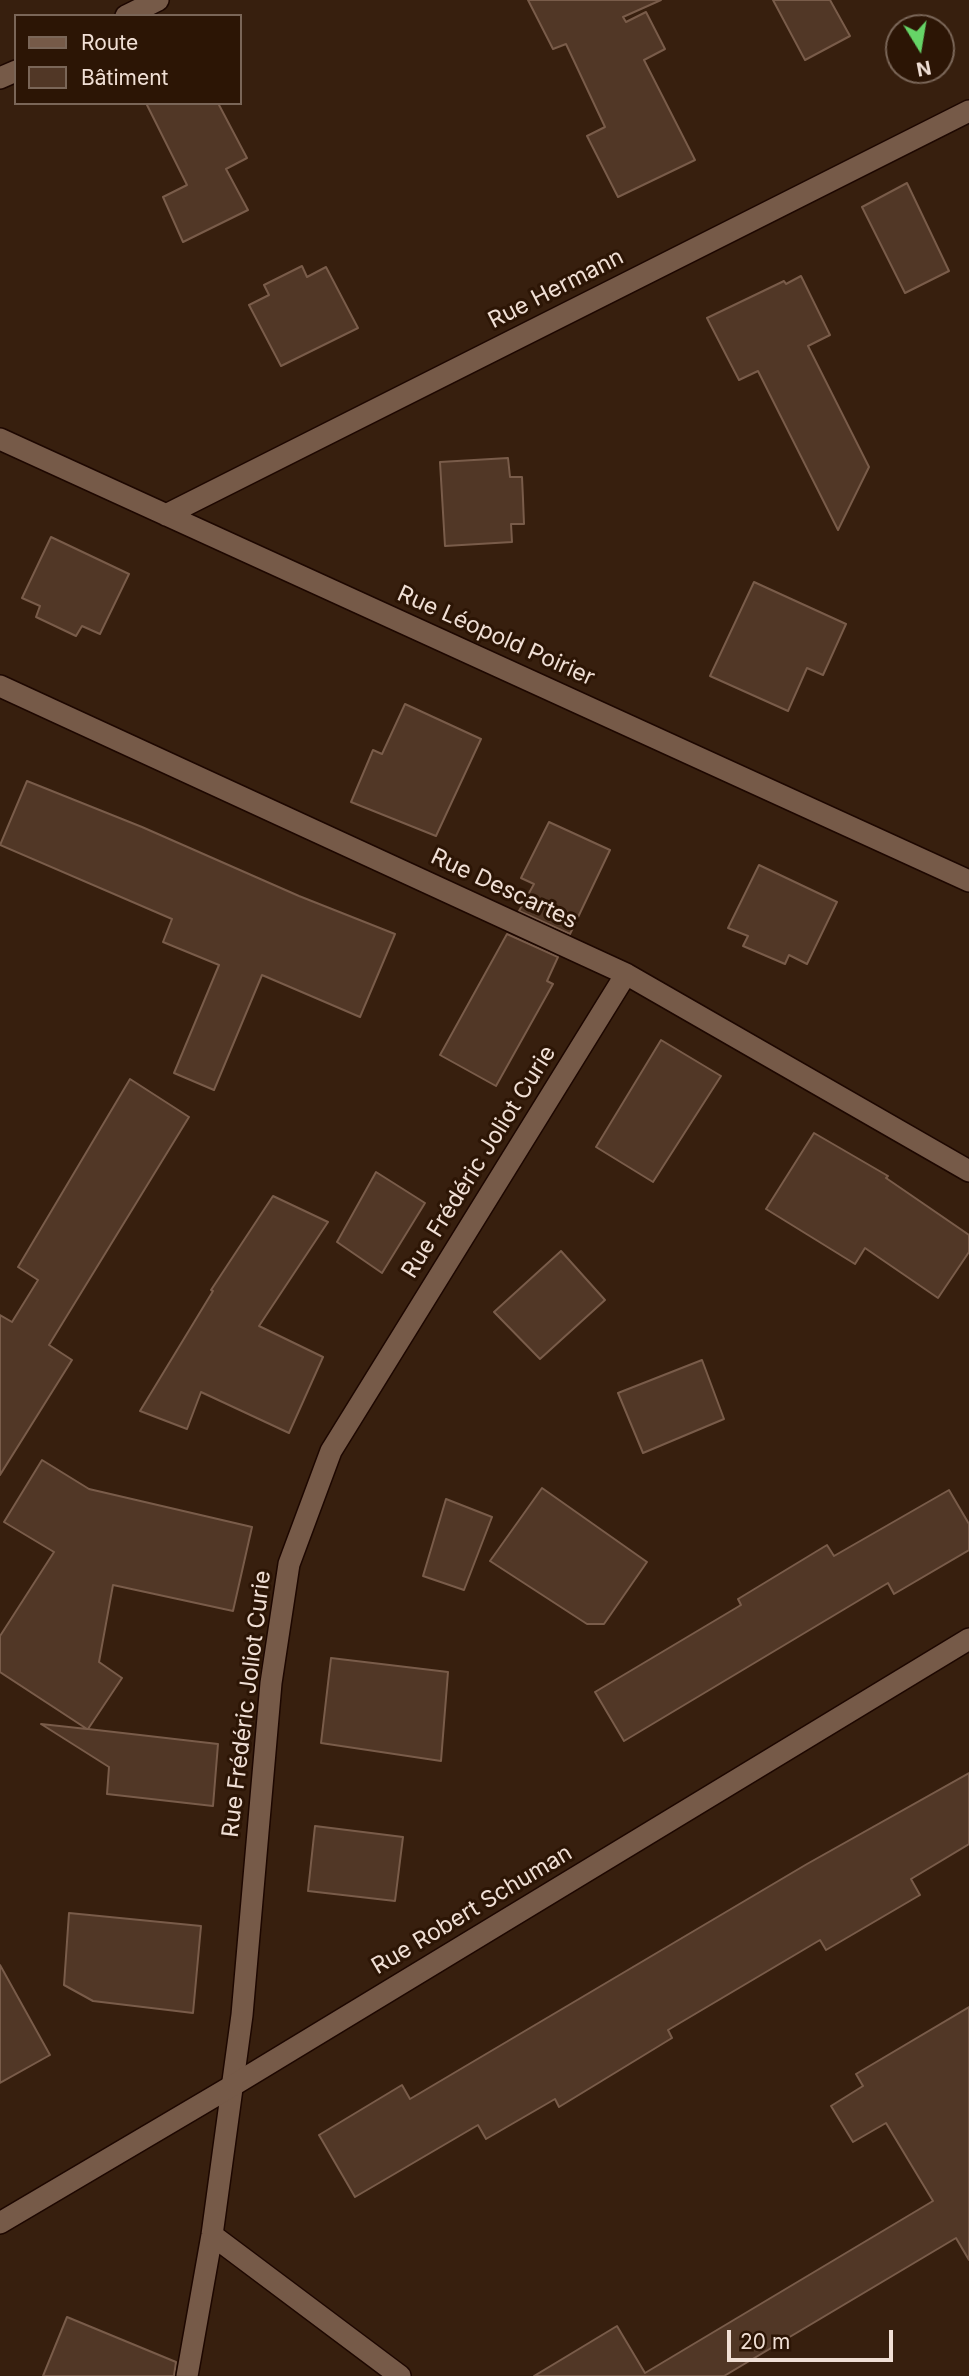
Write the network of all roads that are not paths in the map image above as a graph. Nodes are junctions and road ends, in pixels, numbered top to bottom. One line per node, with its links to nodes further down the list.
1 (158, 0): 2 (street)
2 (130, 14)
3 (969, 111): 5 (street, Rue Hermann)
4 (0, 439): 5 (street, Rue Léopold Poirier)
5 (166, 515): 7 (street, Rue Léopold Poirier)
6 (0, 686): 8 (street, Rue Descartes)
7 (969, 881)
8 (626, 974): 9 (street, Rue Descartes); 11 (street, Rue Frédéric Joliot Curie)
9 (969, 1171)
10 (969, 1639): 11 (street, Rue Robert Schuman)
11 (232, 2086): 12 (street, Rue Robert Schuman); 13 (street, Rue Frédéric Joliot Curie)
12 (0, 2223)
13 (212, 2235): 14 (street, Rue Frédéric Joliot Curie); 15 (street)
14 (187, 2376)
15 (400, 2376)

